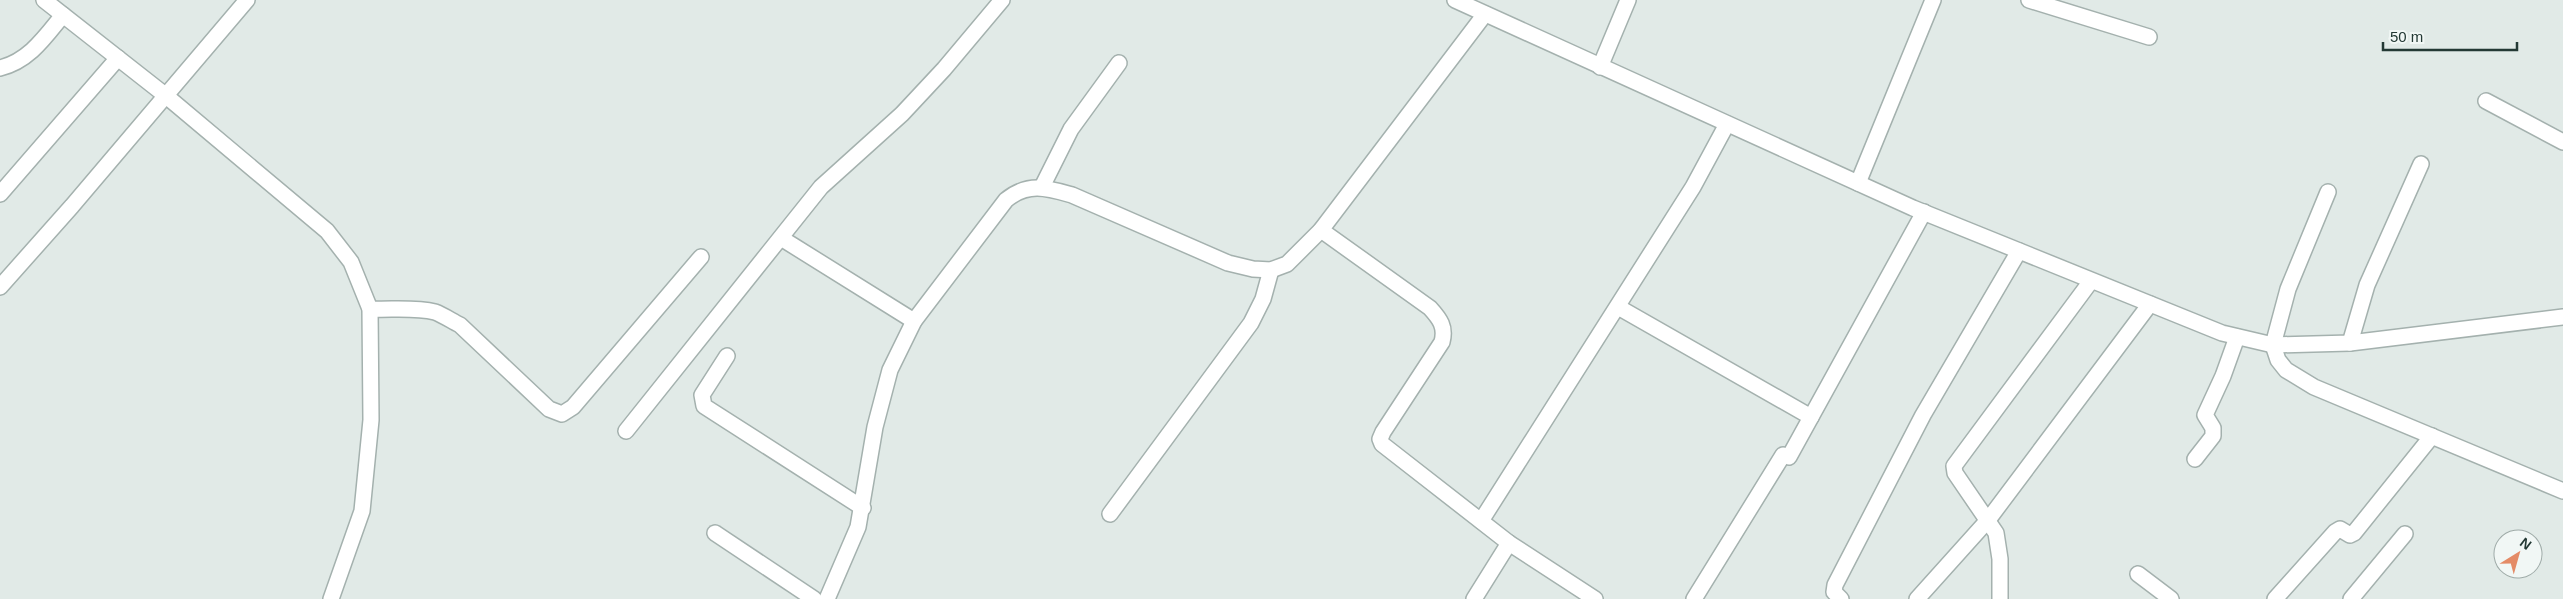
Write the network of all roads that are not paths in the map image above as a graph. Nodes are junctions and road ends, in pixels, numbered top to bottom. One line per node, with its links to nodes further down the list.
1 (44, 0): 9 (street)
2 (247, 0): 15 (street)
3 (1002, 0): 26 (street)
4 (1455, 0): 8 (street)
5 (1628, 0): 13 (street)
6 (1933, 0): 20 (street)
7 (2029, 0): 10 (street)
8 (1485, 14): 13 (street); 25 (street)
9 (63, 15): 11 (street); 14 (street)
10 (2149, 37)
11 (118, 58): 15 (street); 23 (street)
12 (1119, 63): 21 (street)
13 (1600, 67): 17 (street)
14 (0, 68)
15 (164, 95): 31 (street); 34 (street)
16 (2486, 101): 18 (street)
17 (1727, 124): 20 (street); 33 (street)
18 (2563, 142)
19 (2421, 164): 38 (street)
20 (1858, 183): 24 (street)
21 (1042, 187): 29 (street); 36 (street)
22 (2328, 192): 39 (street)
23 (0, 194)
24 (1924, 212): 27 (street); 41 (street)
25 (1321, 230): 29 (street); 49 (street)
26 (781, 238): 36 (street); 42 (street)
27 (2020, 251): 30 (street); 61 (street)
28 (701, 257): 34 (street)
29 (1271, 270): 47 (street)
30 (2091, 280): 32 (street); 48 (street)
31 (0, 287)
32 (2150, 304): 37 (street); 48 (street)
33 (1618, 307): 41 (street); 49 (street)
34 (370, 309): 55 (street)
35 (2563, 316): 38 (street)
36 (914, 321): 46 (street)
37 (2237, 337): 39 (street); 44 (street)
38 (2350, 343): 39 (street)
39 (2273, 345): 43 (street)
40 (728, 356): 46 (street)
41 (1811, 417): 60 (street)
42 (626, 431)
43 (2432, 436): 45 (street); 65 (street)
44 (2195, 459)
45 (2563, 491)
46 (863, 508): 57 (street)
47 (1110, 514)
48 (1988, 520): 62 (street); 63 (street)
49 (1481, 521): 52 (street)
50 (715, 533): 56 (street)
51 (2405, 534): 66 (street)
52 (1509, 543): 54 (street); 58 (street)
53 (2138, 574): 64 (street)
54 (1572, 593): 59 (street)
55 (331, 599)
56 (814, 599)
57 (827, 599)
58 (1474, 599)
59 (1595, 599)
60 (1694, 599)
61 (1841, 599)
62 (1917, 599)
63 (2000, 599)
64 (2171, 599)
65 (2275, 599)
66 (2351, 599)

